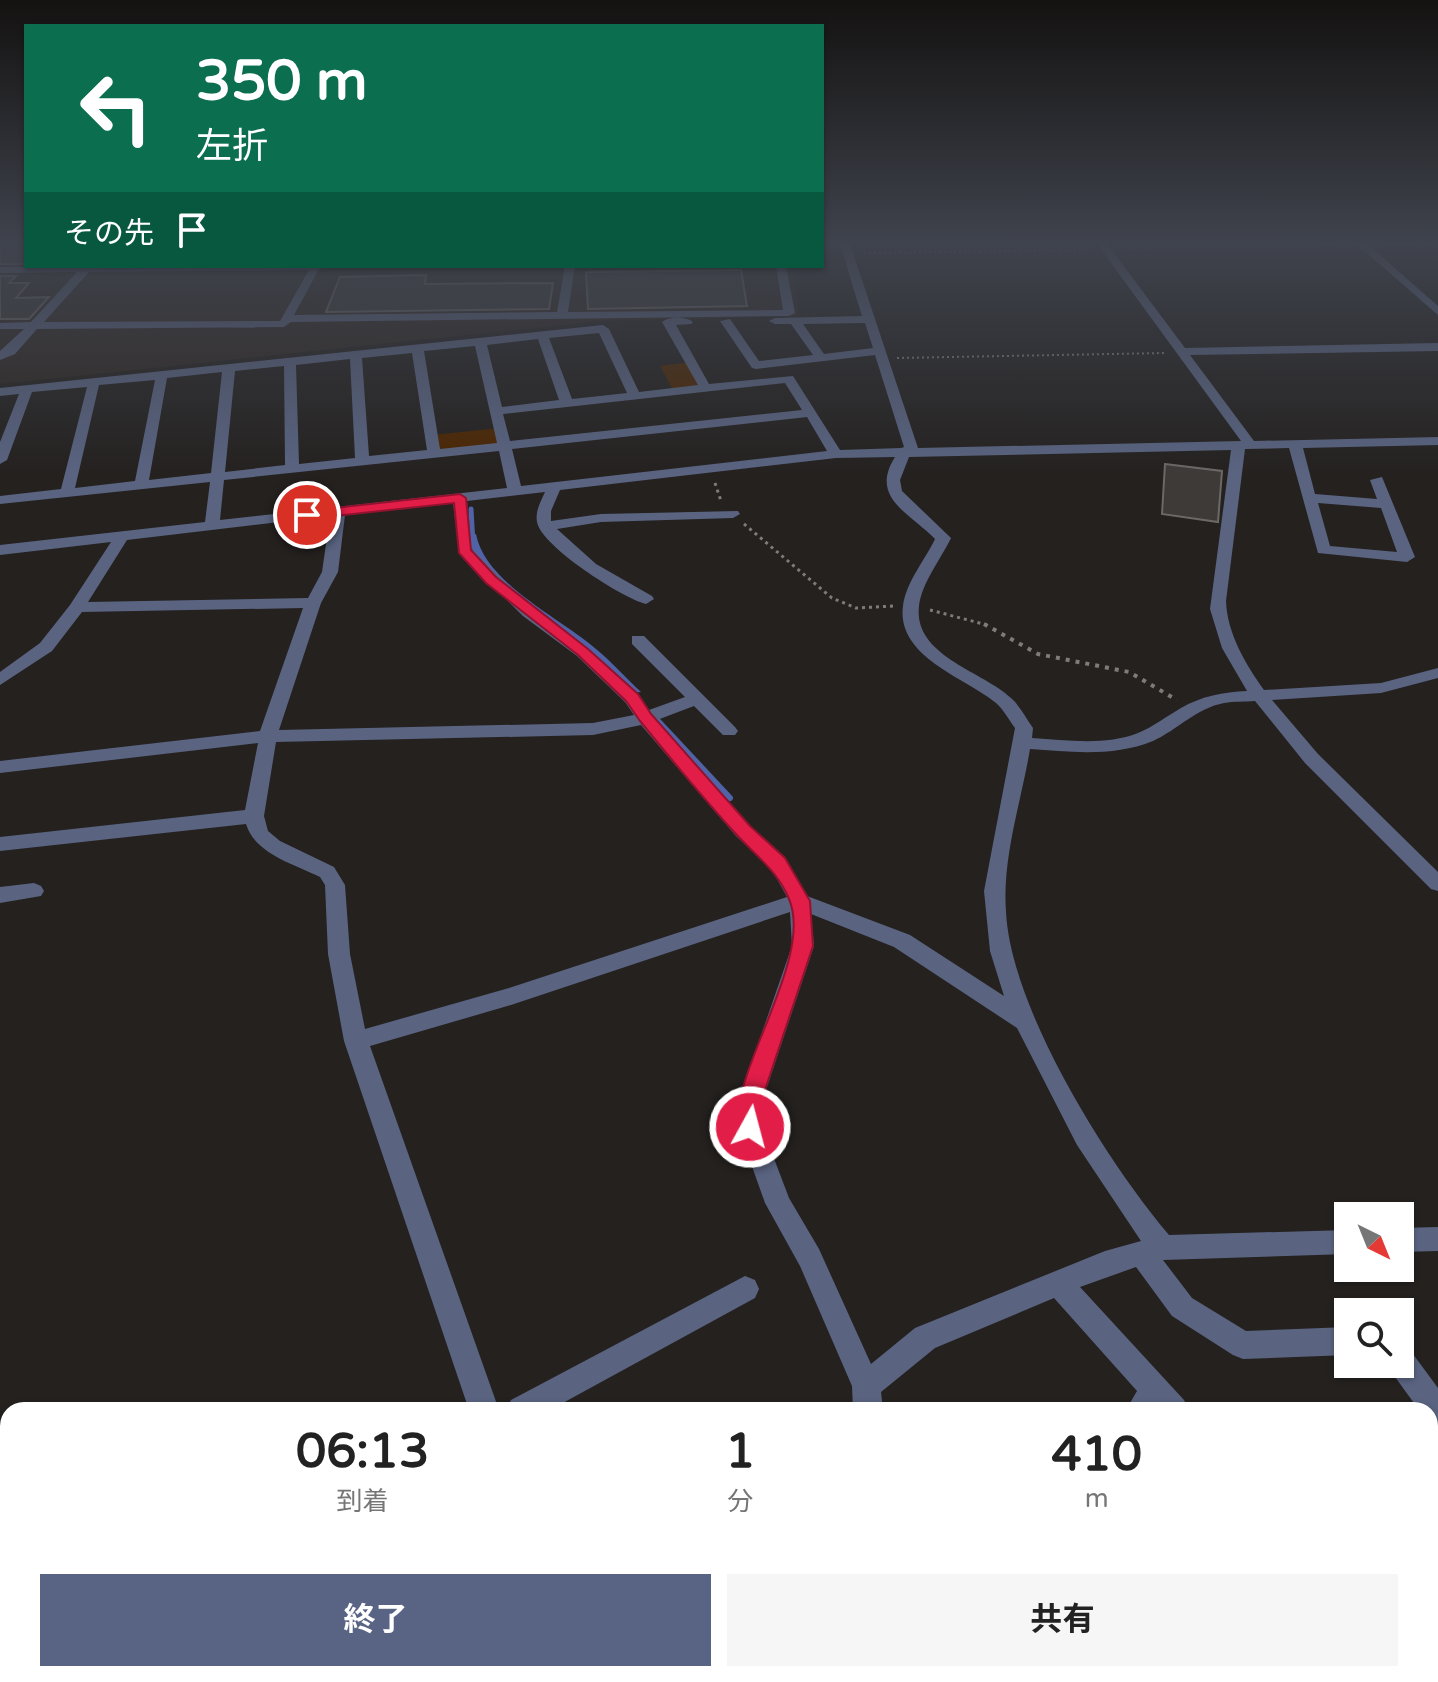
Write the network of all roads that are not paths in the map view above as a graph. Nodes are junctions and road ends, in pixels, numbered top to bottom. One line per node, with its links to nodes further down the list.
1 (41, 319): 9 (street)
2 (287, 319): 9 (street)
3 (833, 319): 6 (street)
4 (870, 319): 16 (street)
5 (1158, 319): 14 (street)
6 (794, 320): 7 (street); 18 (street)
7 (726, 321): 18 (street); 24 (street)
8 (0, 326): 9 (street)
9 (35, 326): 17 (street)
10 (542, 335): 11 (street); 26 (street); 27 (street)
11 (480, 341): 13 (street); 28 (street)
12 (1438, 347): 14 (street)
13 (417, 348): 15 (street); 35 (street)
14 (1182, 352): 33 (street)
15 (356, 354): 19 (street); 38 (street)
16 (882, 355): 18 (street); 34 (street)
17 (0, 356)
18 (821, 358)
19 (290, 360): 20 (street); 39 (street)
20 (229, 366): 21 (street); 40 (street)
21 (162, 374): 22 (street); 42 (street)
22 (94, 382): 23 (street); 45 (street)
23 (27, 389): 25 (street); 37 (street)
24 (706, 389): 26 (street); 29 (street)
25 (0, 392)
26 (635, 397): 27 (street)
27 (567, 404): 28 (street)
28 (497, 411): 32 (street)
29 (811, 413): 32 (street); 36 (street)
30 (1438, 441): 31 (street)
31 (1295, 445): 33 (street); 47 (street)
32 (505, 446): 35 (street); 44 (street)
33 (1245, 446): 34 (street); 62 (street)
34 (909, 451): 36 (street); 67 (street)
35 (434, 454): 38 (street)
36 (836, 454): 43 (street)
37 (0, 460)
38 (362, 460): 39 (street)
39 (292, 469): 40 (street)
40 (218, 477): 42 (street); 52 (street)
41 (1377, 480): 49 (street)
42 (141, 485): 45 (street)
43 (554, 487): 44 (street); 53 (street)
44 (515, 492): 46 (street)
45 (67, 493): 48 (street)
46 (460, 498): 50 (street); 64 (street)
47 (1309, 498): 49 (street); 49 (street)
48 (0, 500)
49 (1386, 504)
50 (338, 511): 52 (street); 57 (street)
51 (733, 514): 53 (street)
52 (212, 526): 54 (street)
53 (546, 526): 56 (street)
54 (122, 536): 55 (street); 58 (street)
55 (0, 550)
56 (646, 599)
57 (313, 603): 58 (street); 66 (street)
58 (77, 607): 61 (street)
59 (638, 640): 63 (street)
60 (1438, 673): 62 (street)
61 (0, 680)
62 (1261, 696): 67 (street); 71 (street)
63 (697, 699): 64 (street); 65 (street)
64 (645, 718): 66 (street); 74 (street)
65 (729, 731)
66 (268, 736): 68 (street); 69 (street)
67 (1023, 743): 75 (street)
68 (0, 767)
69 (254, 816): 70 (street); 76 (street)
70 (0, 844)
71 (1438, 884)
72 (34, 891): 73 (street)
73 (0, 895)
74 (800, 901): 75 (street); 76 (street); 85 (street)
75 (1027, 1022): 80 (street)
76 (356, 1041): 86 (street)
77 (1438, 1239): 78 (street)
78 (1414, 1240)
79 (1334, 1243): 80 (street)
80 (1152, 1251): 81 (street); 83 (street)
81 (1059, 1283): 85 (street); 88 (street)
82 (745, 1289): 87 (street)
83 (1334, 1342)
84 (1413, 1378): 89 (street)
85 (867, 1398)
86 (481, 1402)
87 (536, 1402)
88 (1156, 1402)
89 (1431, 1402)

